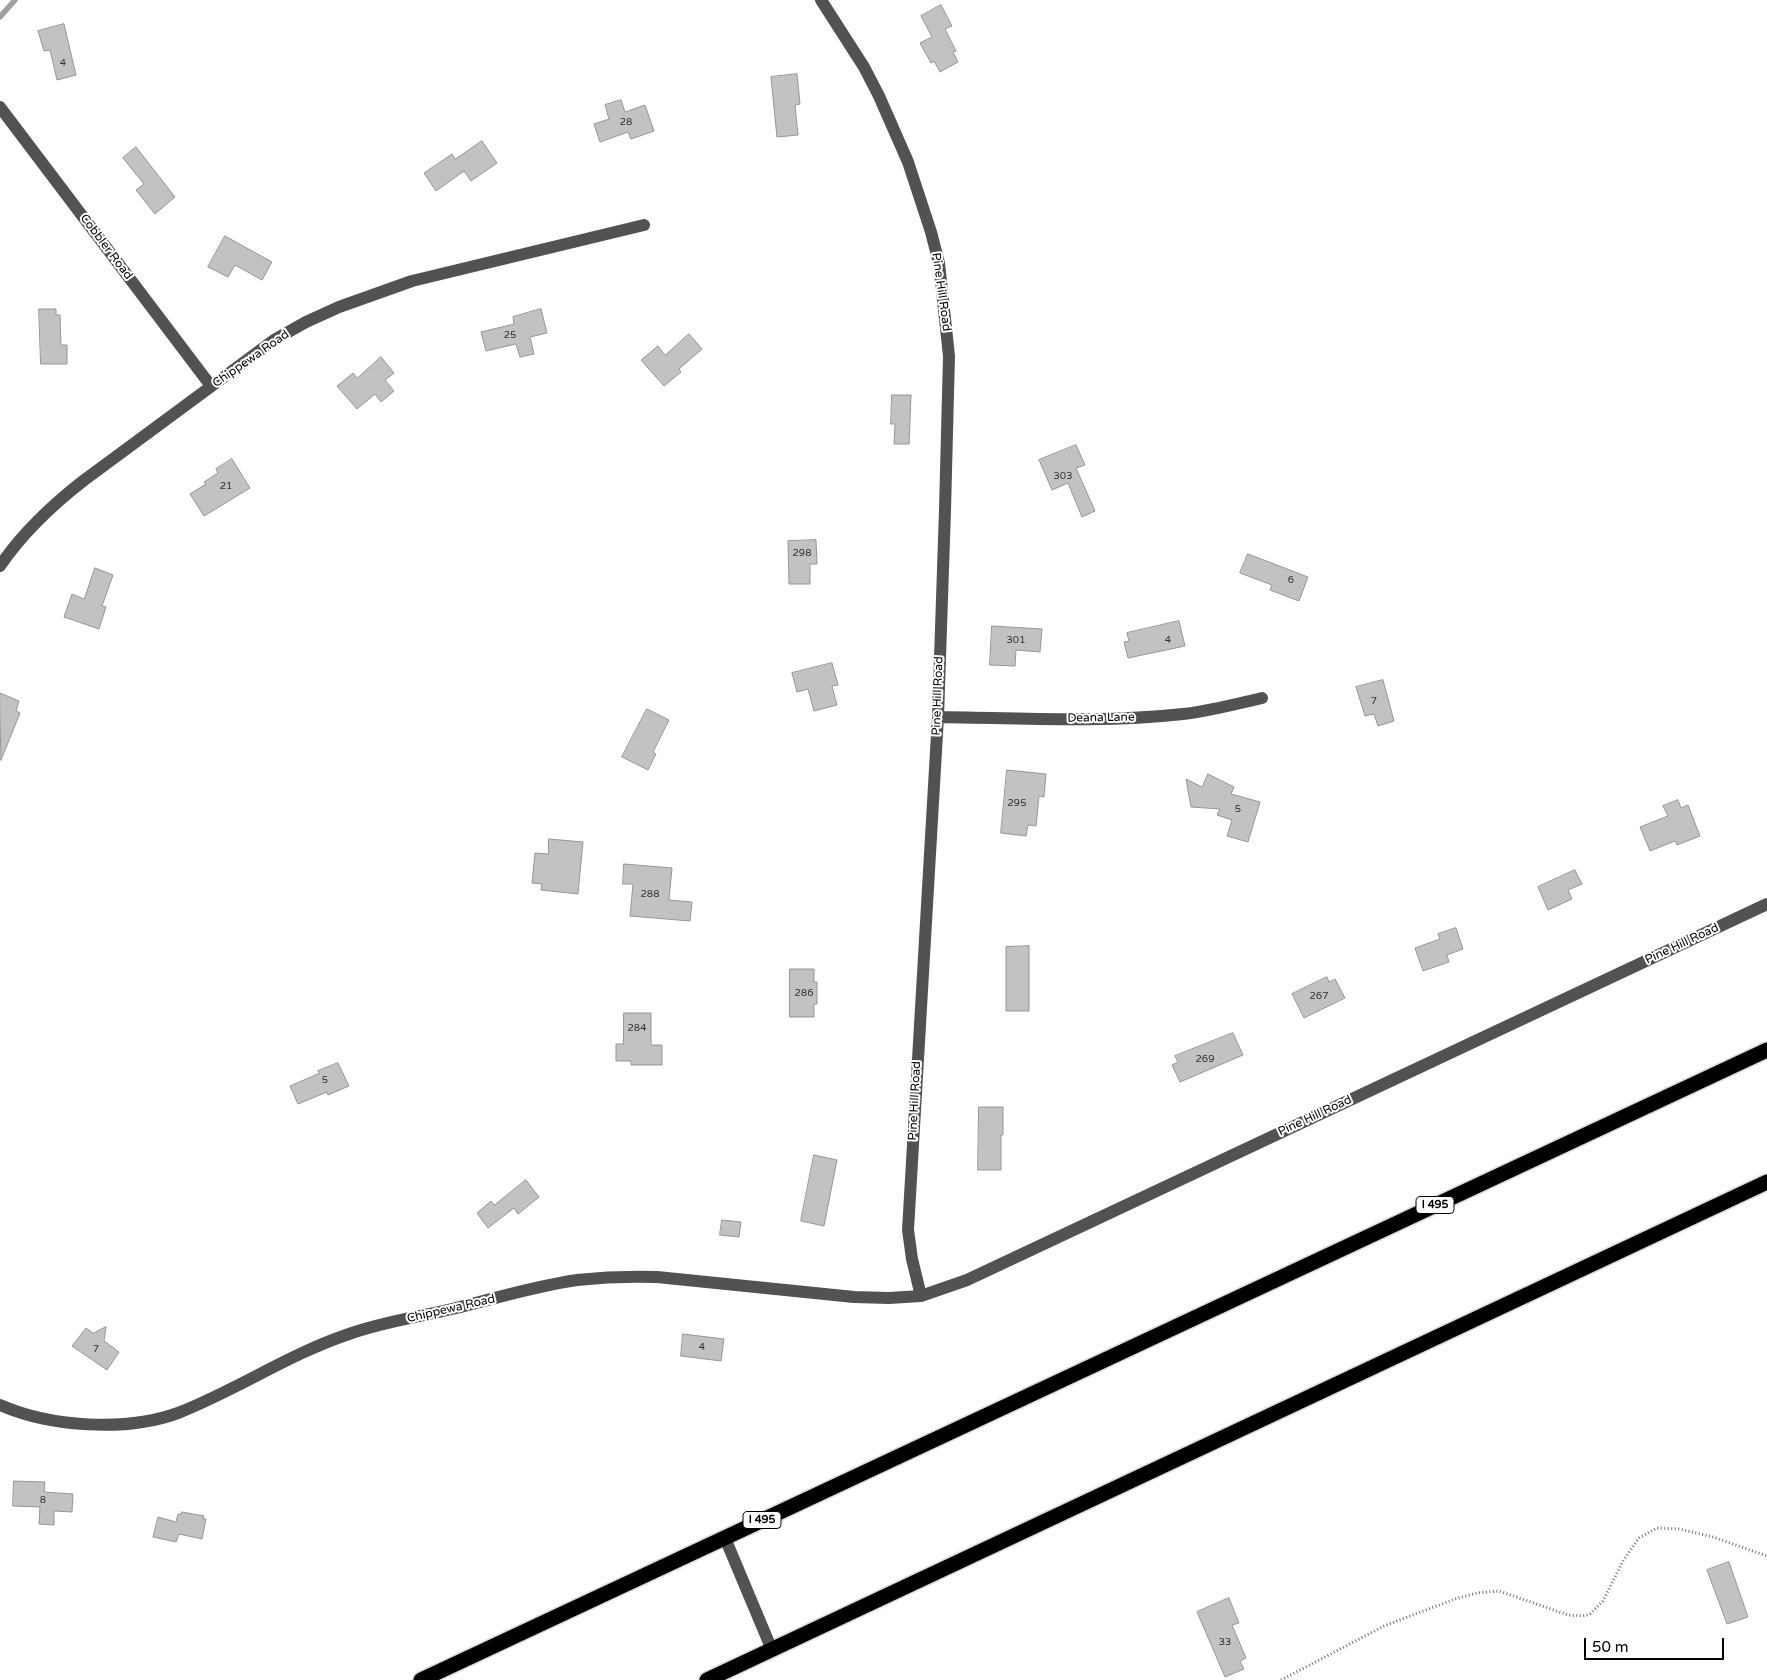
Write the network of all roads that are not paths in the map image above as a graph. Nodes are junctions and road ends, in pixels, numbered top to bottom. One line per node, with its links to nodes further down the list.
1 (821, 0): 7 (street, Pine Hill Road)
2 (0, 107): 4 (street, Cobbler Road)
3 (644, 225): 4 (street, Chippewa Road)
4 (211, 386): 5 (street, Chippewa Road)
5 (0, 566)
6 (1262, 698): 7 (street, Deana Lane)
7 (938, 717): 11 (street, Pine Hill Road)
8 (1767, 904): 11 (street, Pine Hill Road)
9 (1767, 1050): 13 (highway, I 495)
10 (1767, 1182): 14 (highway)
11 (921, 1296): 12 (street, Chippewa Road)
12 (0, 1406)
13 (725, 1538): 14 (street); 15 (highway, I 495)
14 (772, 1650): 16 (highway)
15 (421, 1680)
16 (707, 1680)

